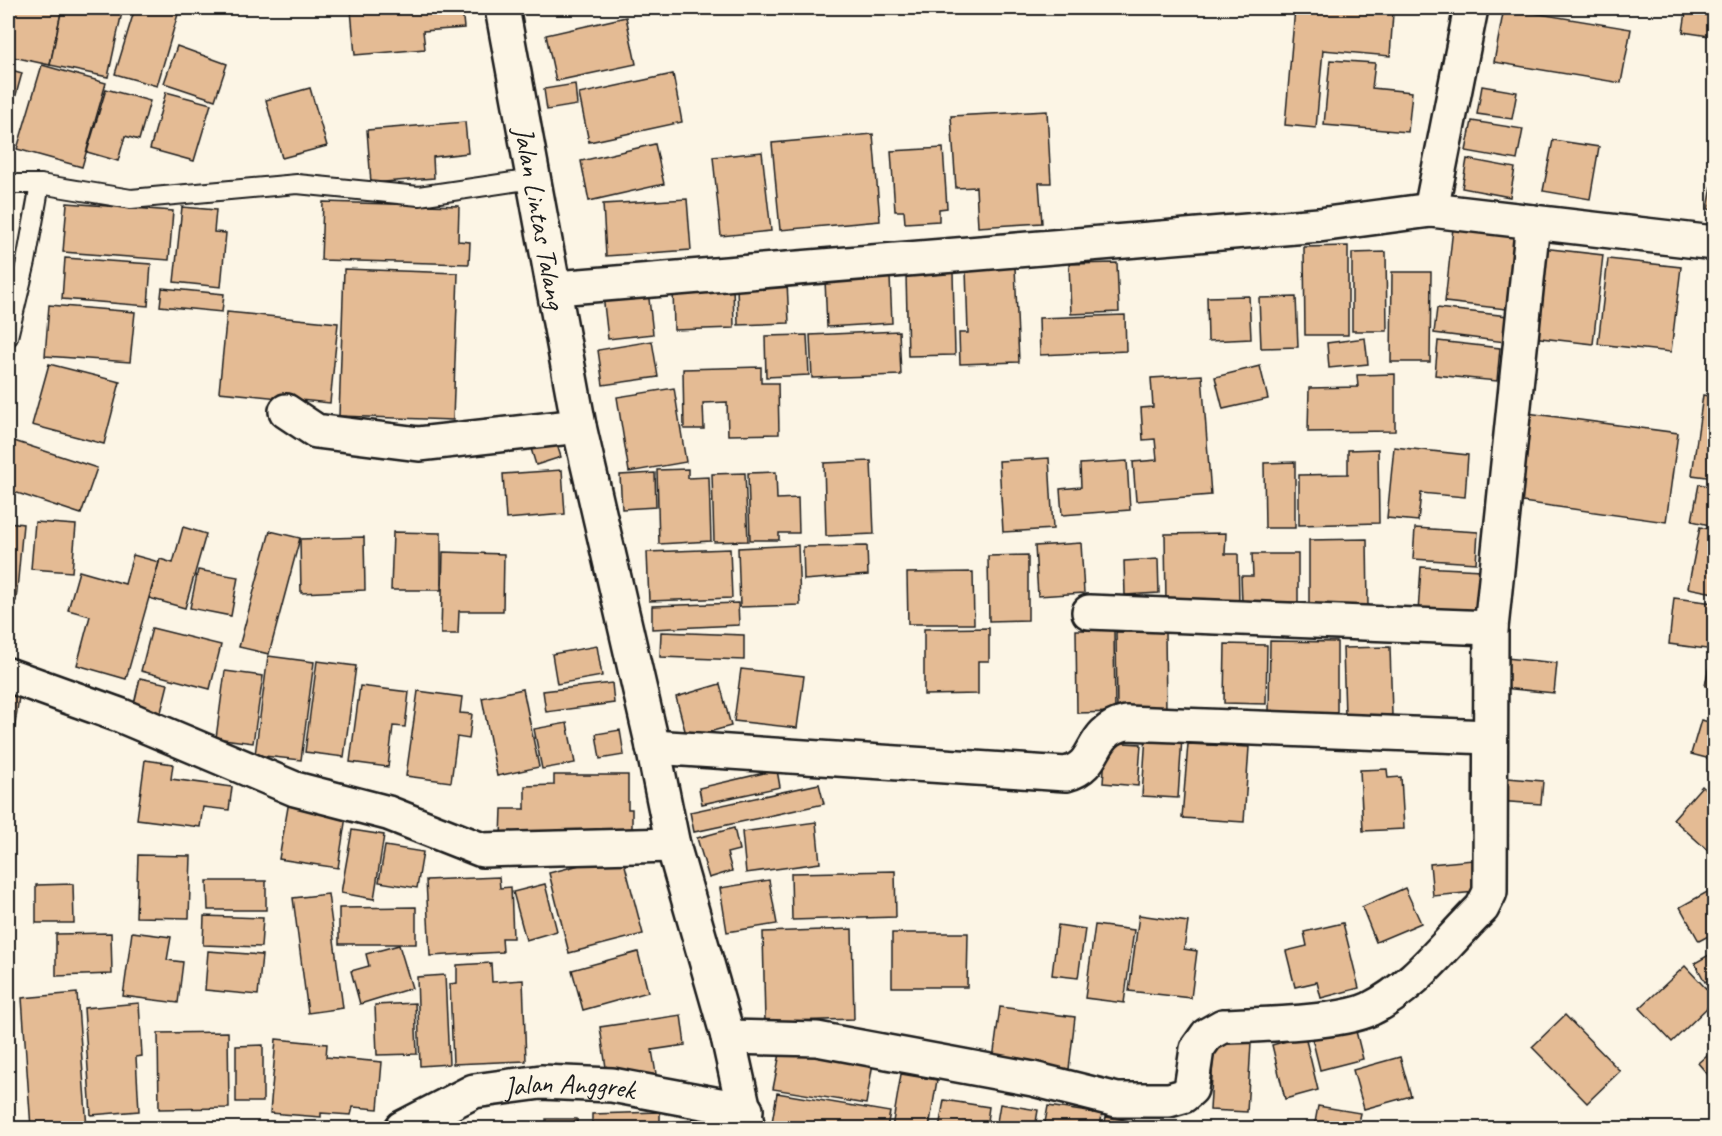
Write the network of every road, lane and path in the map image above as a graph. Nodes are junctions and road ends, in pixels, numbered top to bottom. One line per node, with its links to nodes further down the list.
1 (502, 8): 3 (street, Jalan Lintas Talang)
2 (1471, 8): 6 (street)
3 (533, 179): 5 (lane); 9 (street, Jalan Lintas Talang)
4 (8, 184): 5 (lane)
5 (40, 184): 10 (lane)
6 (1431, 210): 7 (street); 9 (street)
7 (1533, 222): 8 (street); 14 (street)
8 (1714, 243)
9 (556, 288): 12 (street, Jalan Lintas Talang)
10 (8, 337)
11 (286, 411): 12 (street)
12 (579, 426): 17 (street, Jalan Lintas Talang)
13 (1089, 612): 14 (street)
14 (1491, 628): 16 (street)
15 (8, 675): 18 (street)
16 (1490, 737): 17 (street); 19 (street)
17 (653, 747): 18 (street, Jalan Lintas Talang)
18 (673, 845): 19 (street, Jalan Lintas Talang)
19 (728, 1037): 20 (street, Jalan Lintas Talang)
20 (747, 1119): 21 (street, Jalan Anggrek)
21 (402, 1128)

